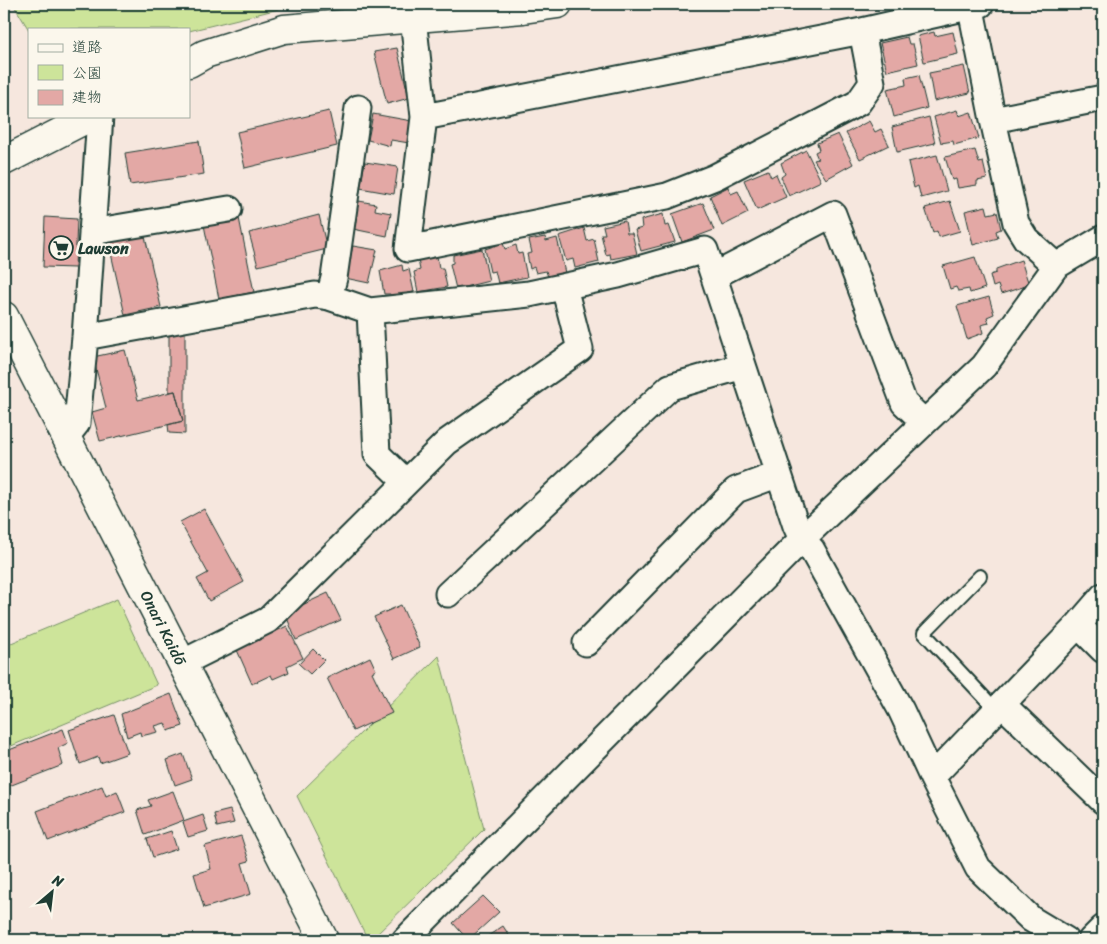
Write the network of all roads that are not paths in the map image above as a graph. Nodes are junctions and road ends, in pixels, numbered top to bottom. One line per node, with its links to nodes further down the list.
1 (558, 4): 3 (street)
2 (974, 4): 4 (street); 11 (street)
3 (413, 18): 5 (street); 8 (street)
4 (862, 31): 8 (street); 8 (street)
5 (190, 62)
6 (1103, 98): 11 (street)
7 (358, 108): 19 (street)
8 (424, 117)
9 (88, 118): 12 (street)
10 (100, 118): 14 (street)
11 (992, 120): 16 (street)
12 (4, 160)
13 (229, 209): 14 (street)
14 (92, 232): 22 (street)
15 (1103, 238): 16 (street)
16 (1056, 266): 24 (street)
17 (714, 276): 18 (street); 23 (street); 24 (street)
18 (564, 287): 20 (street); 27 (street)
19 (329, 297): 20 (street); 22 (street)
20 (370, 310): 27 (street)
21 (4, 316): 25 (street, Onari Kaidō)
22 (86, 337): 25 (street)
23 (744, 366): 26 (street); 30 (street)
24 (924, 422): 28 (street)
25 (66, 438): 35 (street, Onari Kaidō)
26 (779, 474): 28 (street); 33 (street)
27 (406, 482): 35 (street)
28 (802, 539): 37 (street); 41 (street)
29 (980, 576): 36 (lane)
30 (448, 594)
31 (1103, 596): 32 (street)
32 (1078, 625): 34 (street); 36 (street)
33 (586, 643)
34 (1103, 650)
35 (182, 663): 40 (street, Onari Kaidō)
36 (999, 707): 37 (street); 38 (street)
37 (932, 777): 42 (street)
38 (1103, 801)
39 (1103, 928): 43 (street)
40 (324, 940)
41 (405, 940)
42 (1066, 940)
43 (1090, 940)

